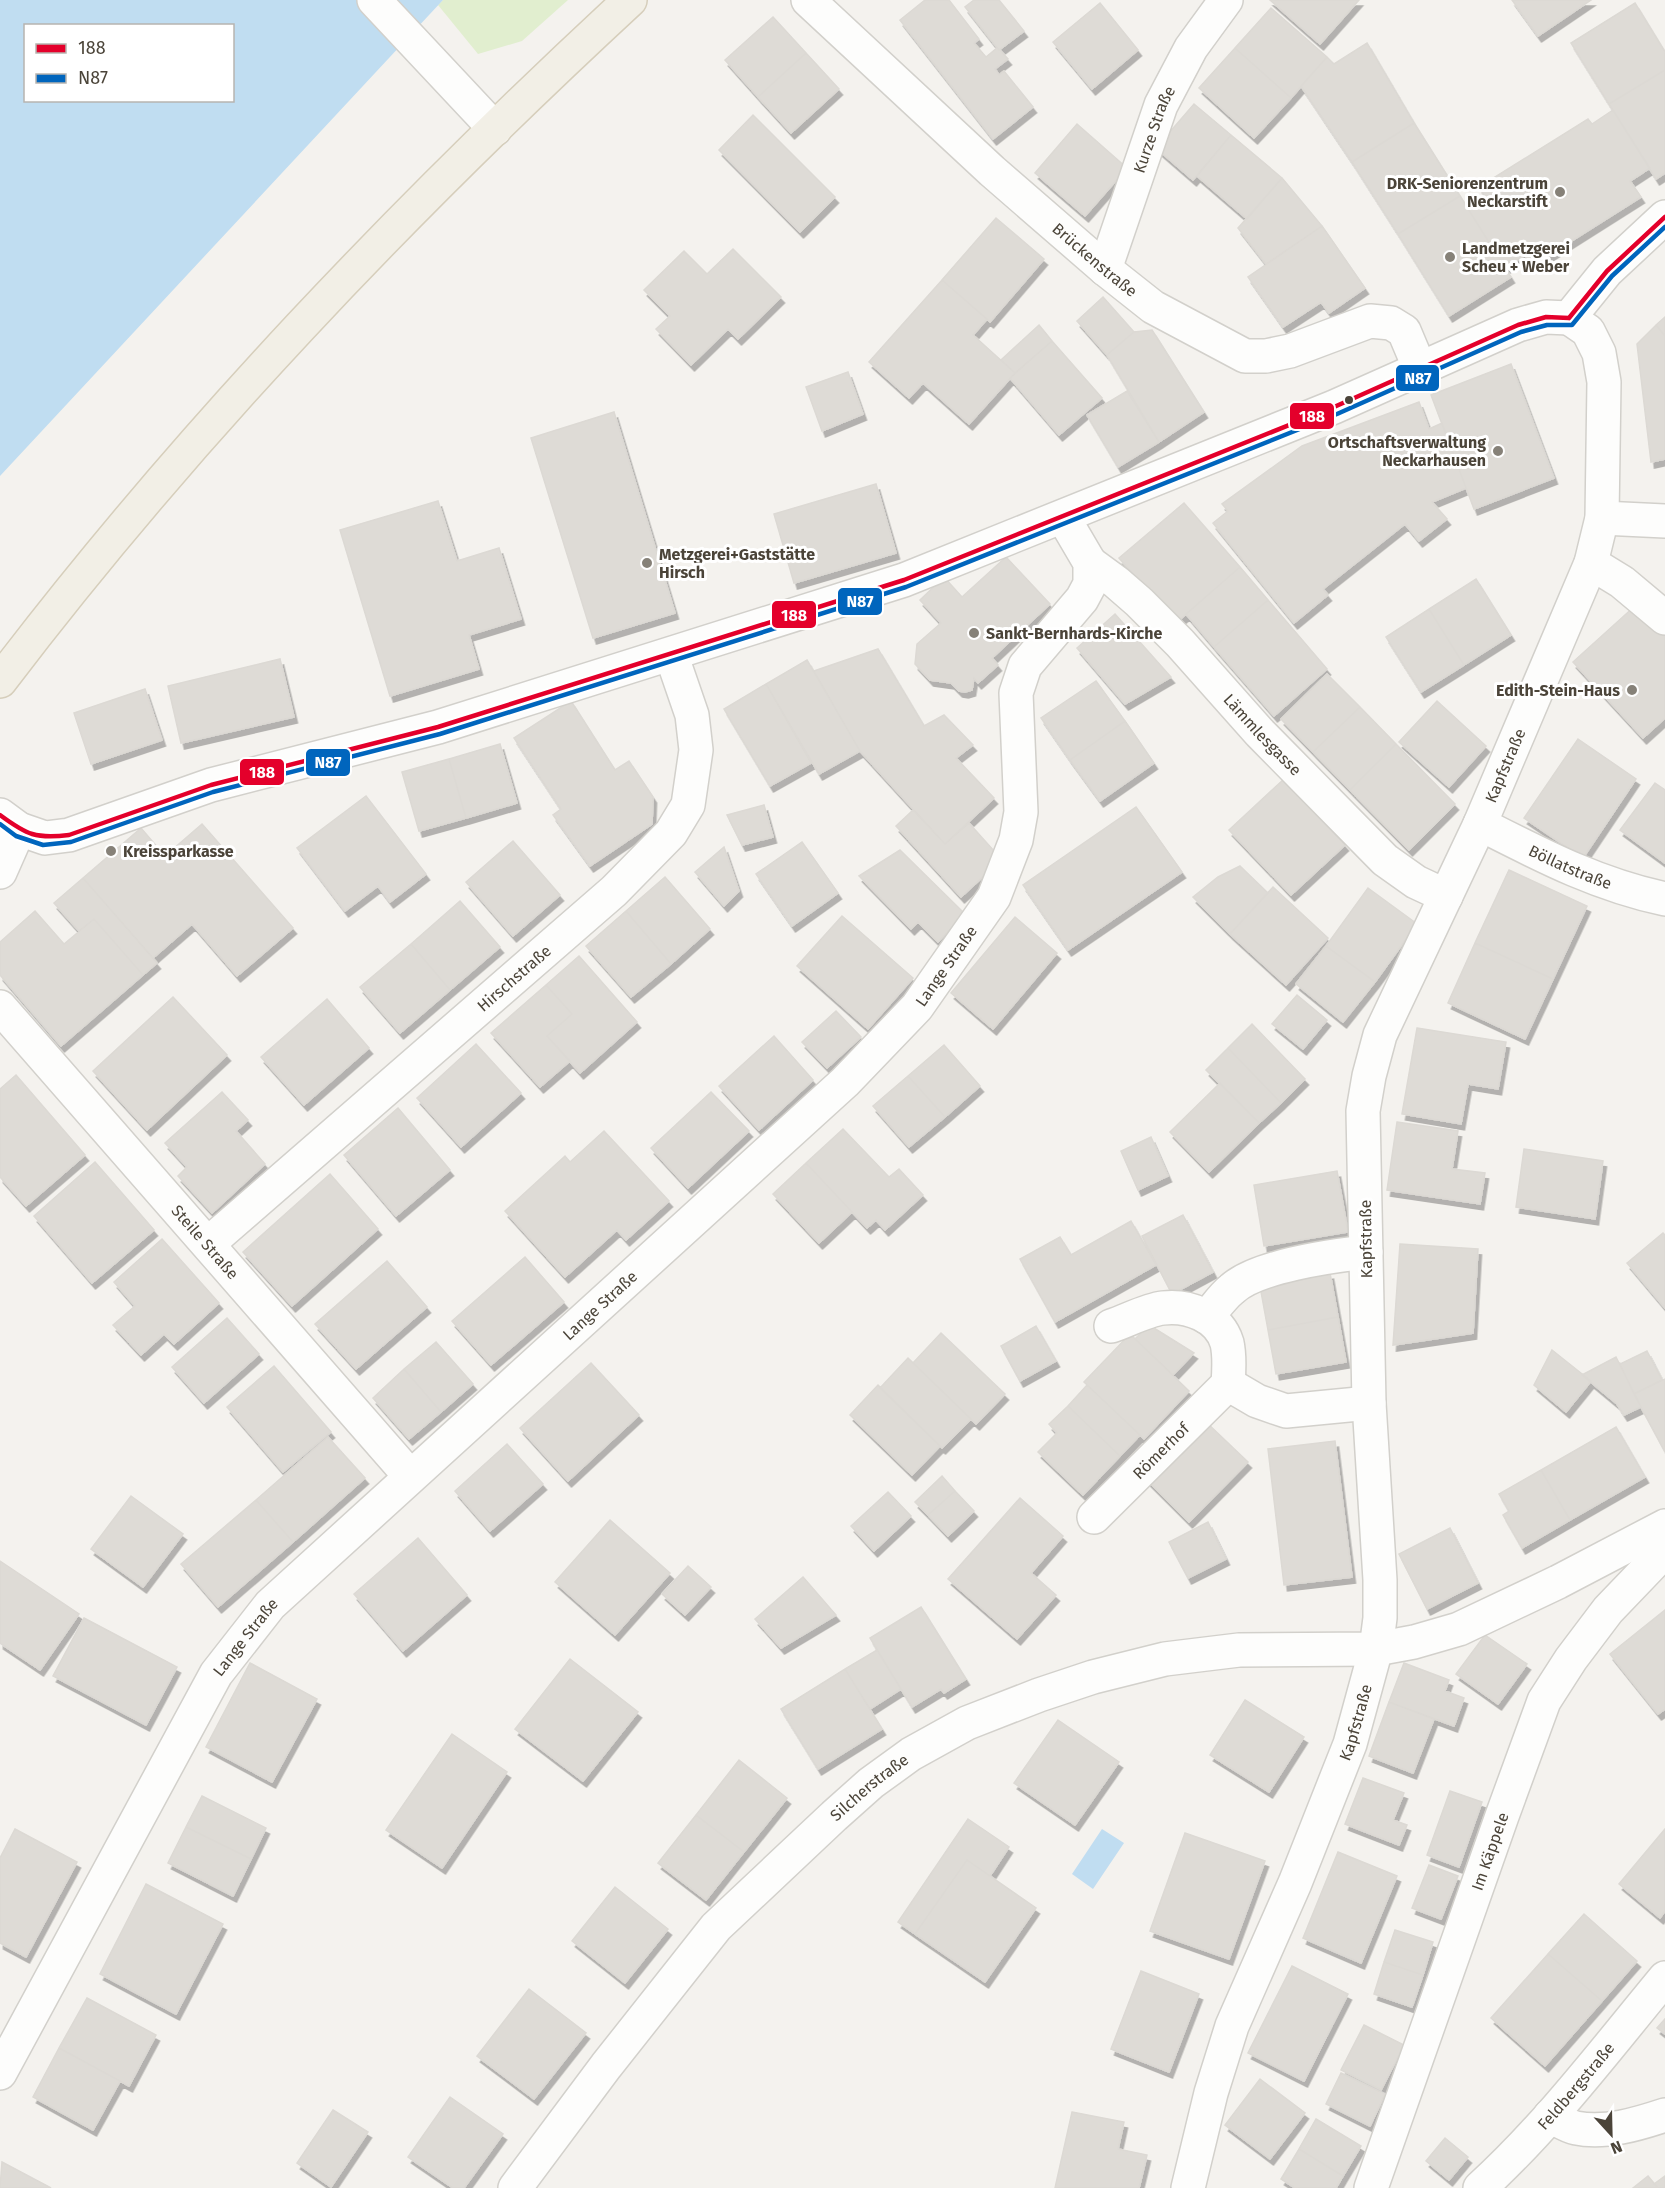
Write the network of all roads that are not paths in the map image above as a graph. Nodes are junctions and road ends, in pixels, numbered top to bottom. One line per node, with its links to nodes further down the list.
1 (374, 0): 5 (street)
2 (630, 0): 5 (main road)
3 (808, 0): 7 (street, Brückenstraße)
4 (1226, 0): 7 (street, Kurze Straße)
5 (495, 129): 17 (main road)
6 (1665, 217): 8 (street)
7 (1105, 269): 9 (street, Brückenstraße)
8 (1569, 318): 9 (street); 11 (street, Kapfstraße)
9 (1420, 369): 10 (street)
10 (1064, 517): 13 (street); 16 (street)
11 (1602, 518): 12 (street); 14 (street, Kapfstraße)
12 (1665, 521)
13 (1090, 562): 21 (street, Lämmlesgasse); 30 (street, Lange Straße)
14 (1591, 563): 15 (street); 19 (street, Kapfstraße)
15 (1665, 618)
16 (671, 654): 18 (street); 24 (street, Hirschstraße)
17 (0, 681)
18 (10, 822): 20 (street)
19 (1480, 824): 21 (street, Kapfstraße); 22 (street, Böllatstraße)
20 (0, 872)
21 (1446, 896): 25 (street, Kapfstraße)
22 (1665, 899)
23 (0, 1007): 24 (street, Steile Straße)
24 (209, 1243): 30 (street, Steile Straße)
25 (1366, 1252): 26 (street); 29 (street, Kapfstraße)
26 (1207, 1317): 27 (street); 28 (street)
27 (1111, 1326)
28 (1228, 1384): 29 (street); 31 (street, Römerhof)
29 (1369, 1403): 34 (street, Kapfstraße)
30 (410, 1476): 36 (street, Lange Straße)
31 (1095, 1517)
32 (1665, 1526): 34 (street)
33 (1665, 1545): 41 (street, Im Käppele)
34 (1376, 1649): 39 (street, Silcherstraße); 40 (street, Kapfstraße)
35 (1665, 1978): 38 (street, Feldbergstraße)
36 (0, 2073)
37 (1665, 2115): 38 (street)
38 (1550, 2116): 42 (street, Feldbergstraße)
39 (515, 2188)
40 (1188, 2188)
41 (1371, 2188)
42 (1480, 2188)

